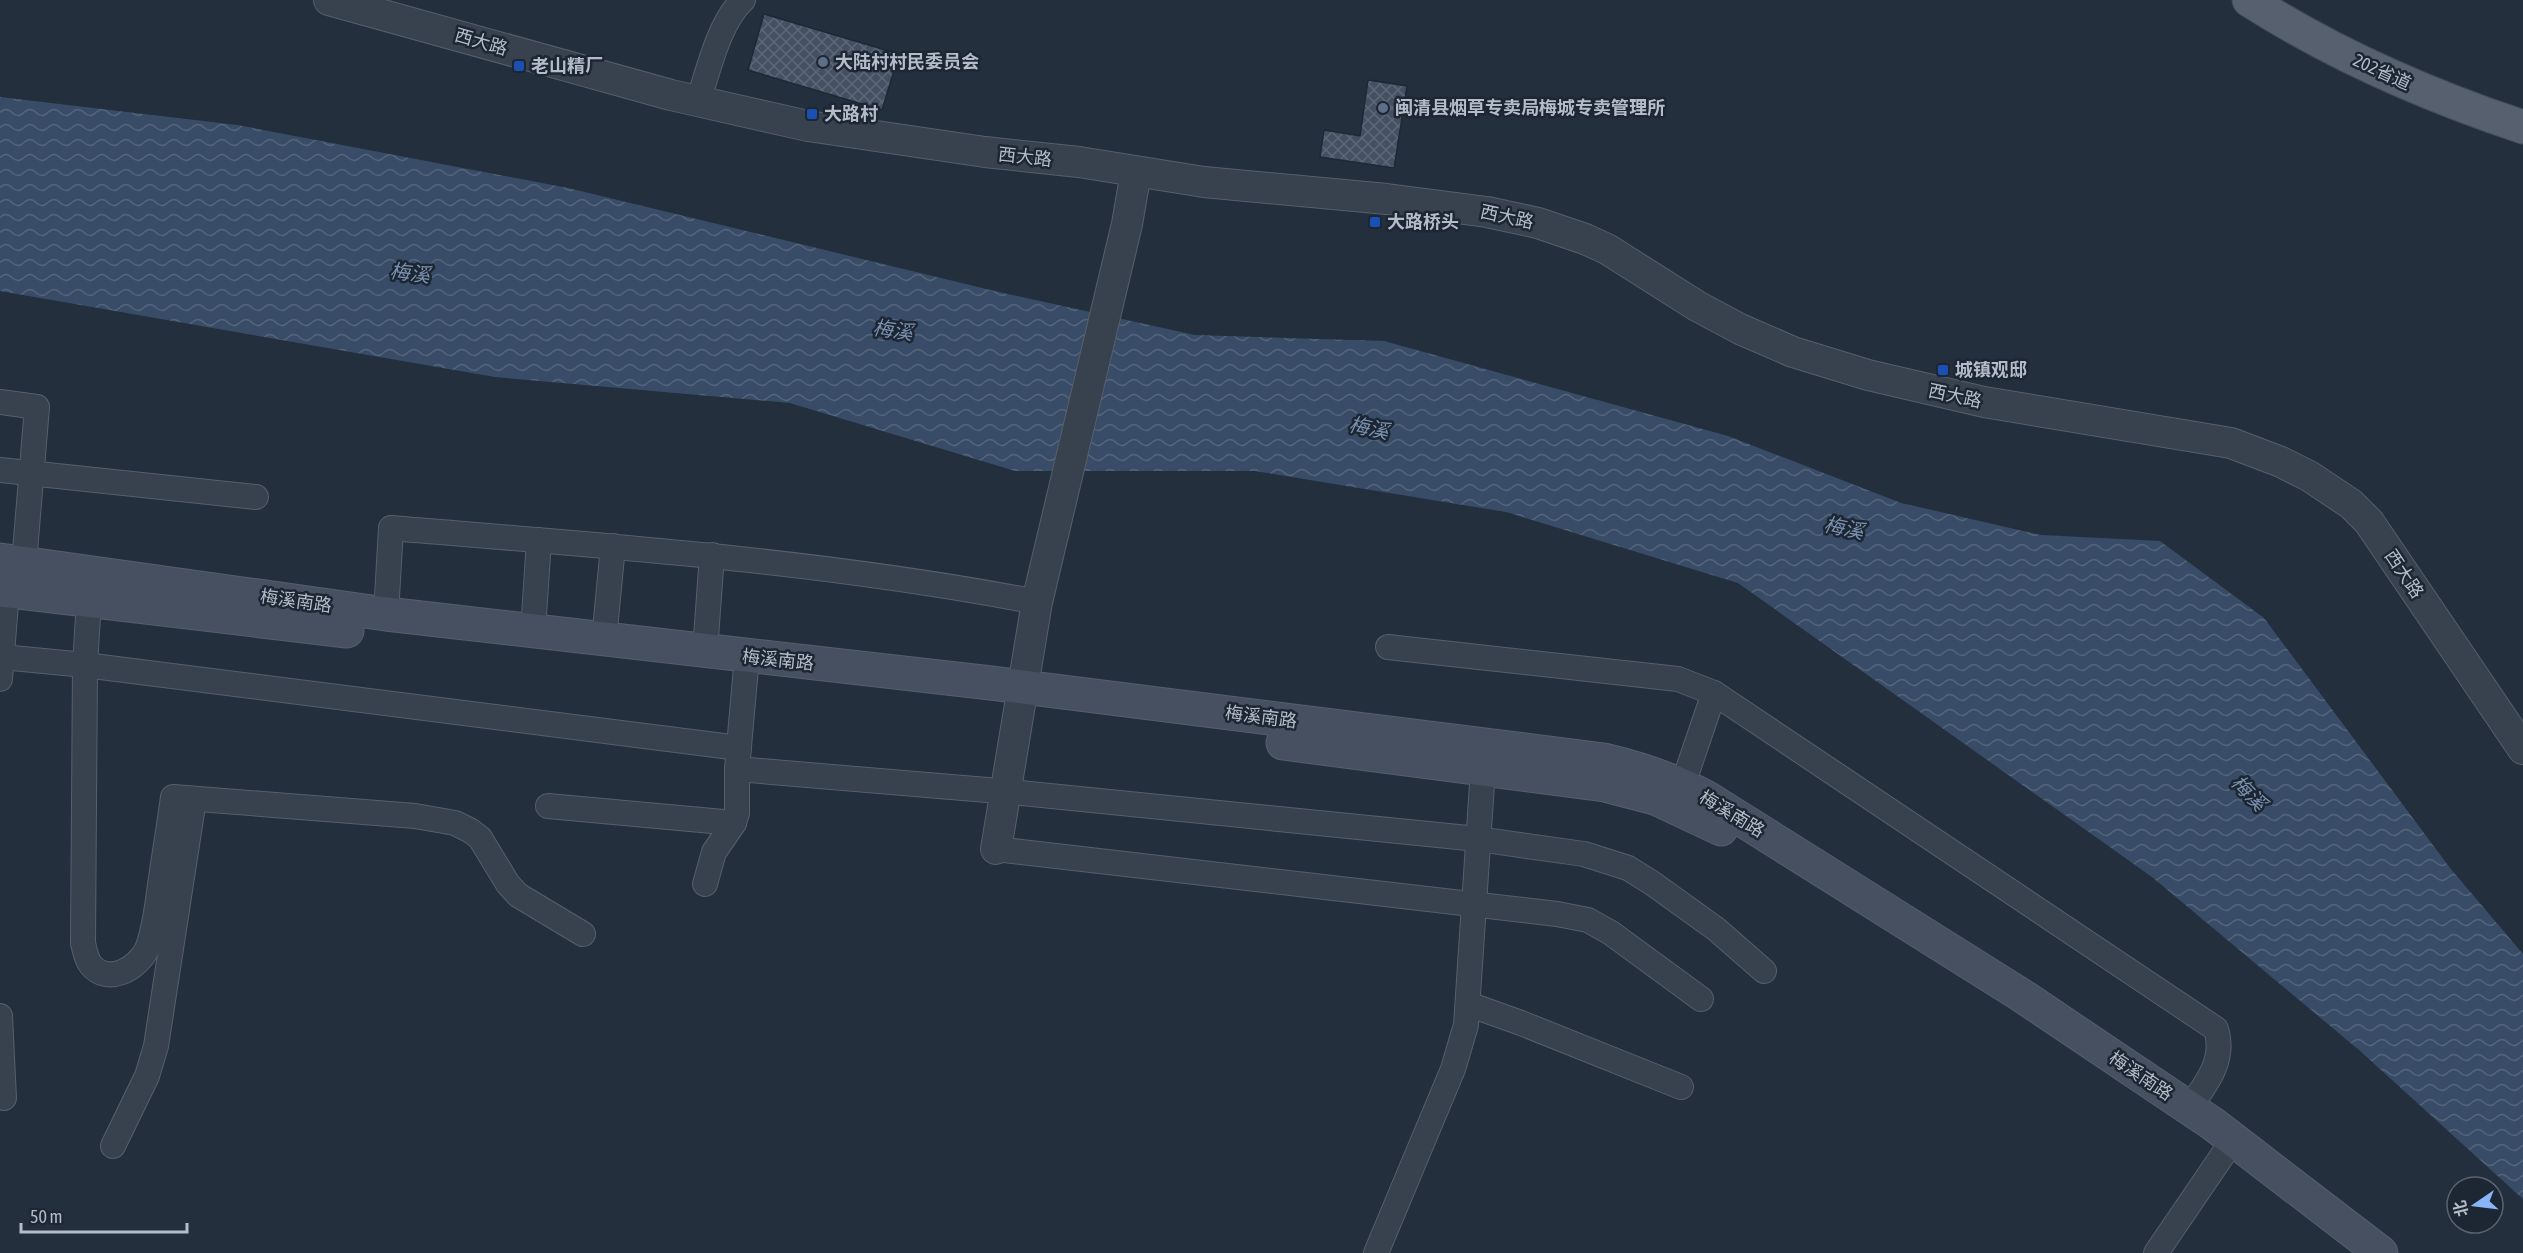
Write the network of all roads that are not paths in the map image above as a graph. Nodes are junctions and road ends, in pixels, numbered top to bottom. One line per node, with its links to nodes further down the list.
1 (329, 0): 4 (street, 西大路)
2 (743, 0): 4 (street)
3 (2250, 0): 5 (main road, 202省道)
4 (698, 102): 6 (street, 西大路)
5 (2523, 127)
6 (1136, 172): 16 (street); 27 (street, 西大路)
7 (0, 402): 9 (street)
8 (0, 470): 9 (street)
9 (31, 473): 10 (street); 14 (street)
10 (256, 497)
11 (538, 540): 12 (street); 17 (street); 18 (street)
12 (613, 546): 13 (street); 19 (street)
13 (712, 555): 16 (street); 21 (street)
14 (8, 576): 15 (main road, 梅溪南路); 17 (main road, 梅溪南路); 24 (street)
15 (89, 600): 22 (street); 23 (main road, 梅溪南路)
16 (1037, 602): 26 (street)
17 (386, 614): 18 (main road, 梅溪南路)
18 (533, 631): 19 (main road, 梅溪南路)
19 (604, 640): 21 (main road, 梅溪南路)
20 (1388, 647): 25 (street)
21 (705, 651): 23 (main road, 梅溪南路)
22 (85, 666): 24 (street); 28 (street); 32 (street)
23 (746, 667): 26 (main road, 梅溪南路); 28 (street)
24 (1, 668)
25 (1714, 693): 30 (street); 46 (street)
26 (1020, 698): 29 (main road, 梅溪南路); 30 (main road, 梅溪南路); 31 (street)
27 (2523, 749)
28 (738, 759): 31 (street); 34 (street)
29 (1483, 769): 35 (street); 47 (main road, 梅溪南路)
30 (1683, 784): 46 (main road, 梅溪南路)
31 (1005, 792): 35 (street); 36 (street)
32 (194, 799): 39 (street); 48 (street)
33 (548, 806): 34 (street)
34 (734, 823): 37 (street)
35 (1478, 839): 38 (street); 40 (street)
36 (996, 849): 38 (street)
37 (705, 884)
38 (1474, 905): 41 (street); 42 (street)
39 (583, 934)
40 (1764, 971)
41 (1701, 999)
42 (1468, 1004): 44 (street); 49 (street)
43 (0, 1016): 45 (street)
44 (1681, 1087)
45 (4, 1098)
46 (2188, 1108): 47 (main road, 梅溪南路)
47 (2229, 1145): 50 (street); 51 (main road, 梅溪南路); 52 (main road, 梅溪南路)
48 (113, 1146)
49 (1376, 1253)
50 (2156, 1253)
51 (2361, 1253)
52 (2381, 1253)

